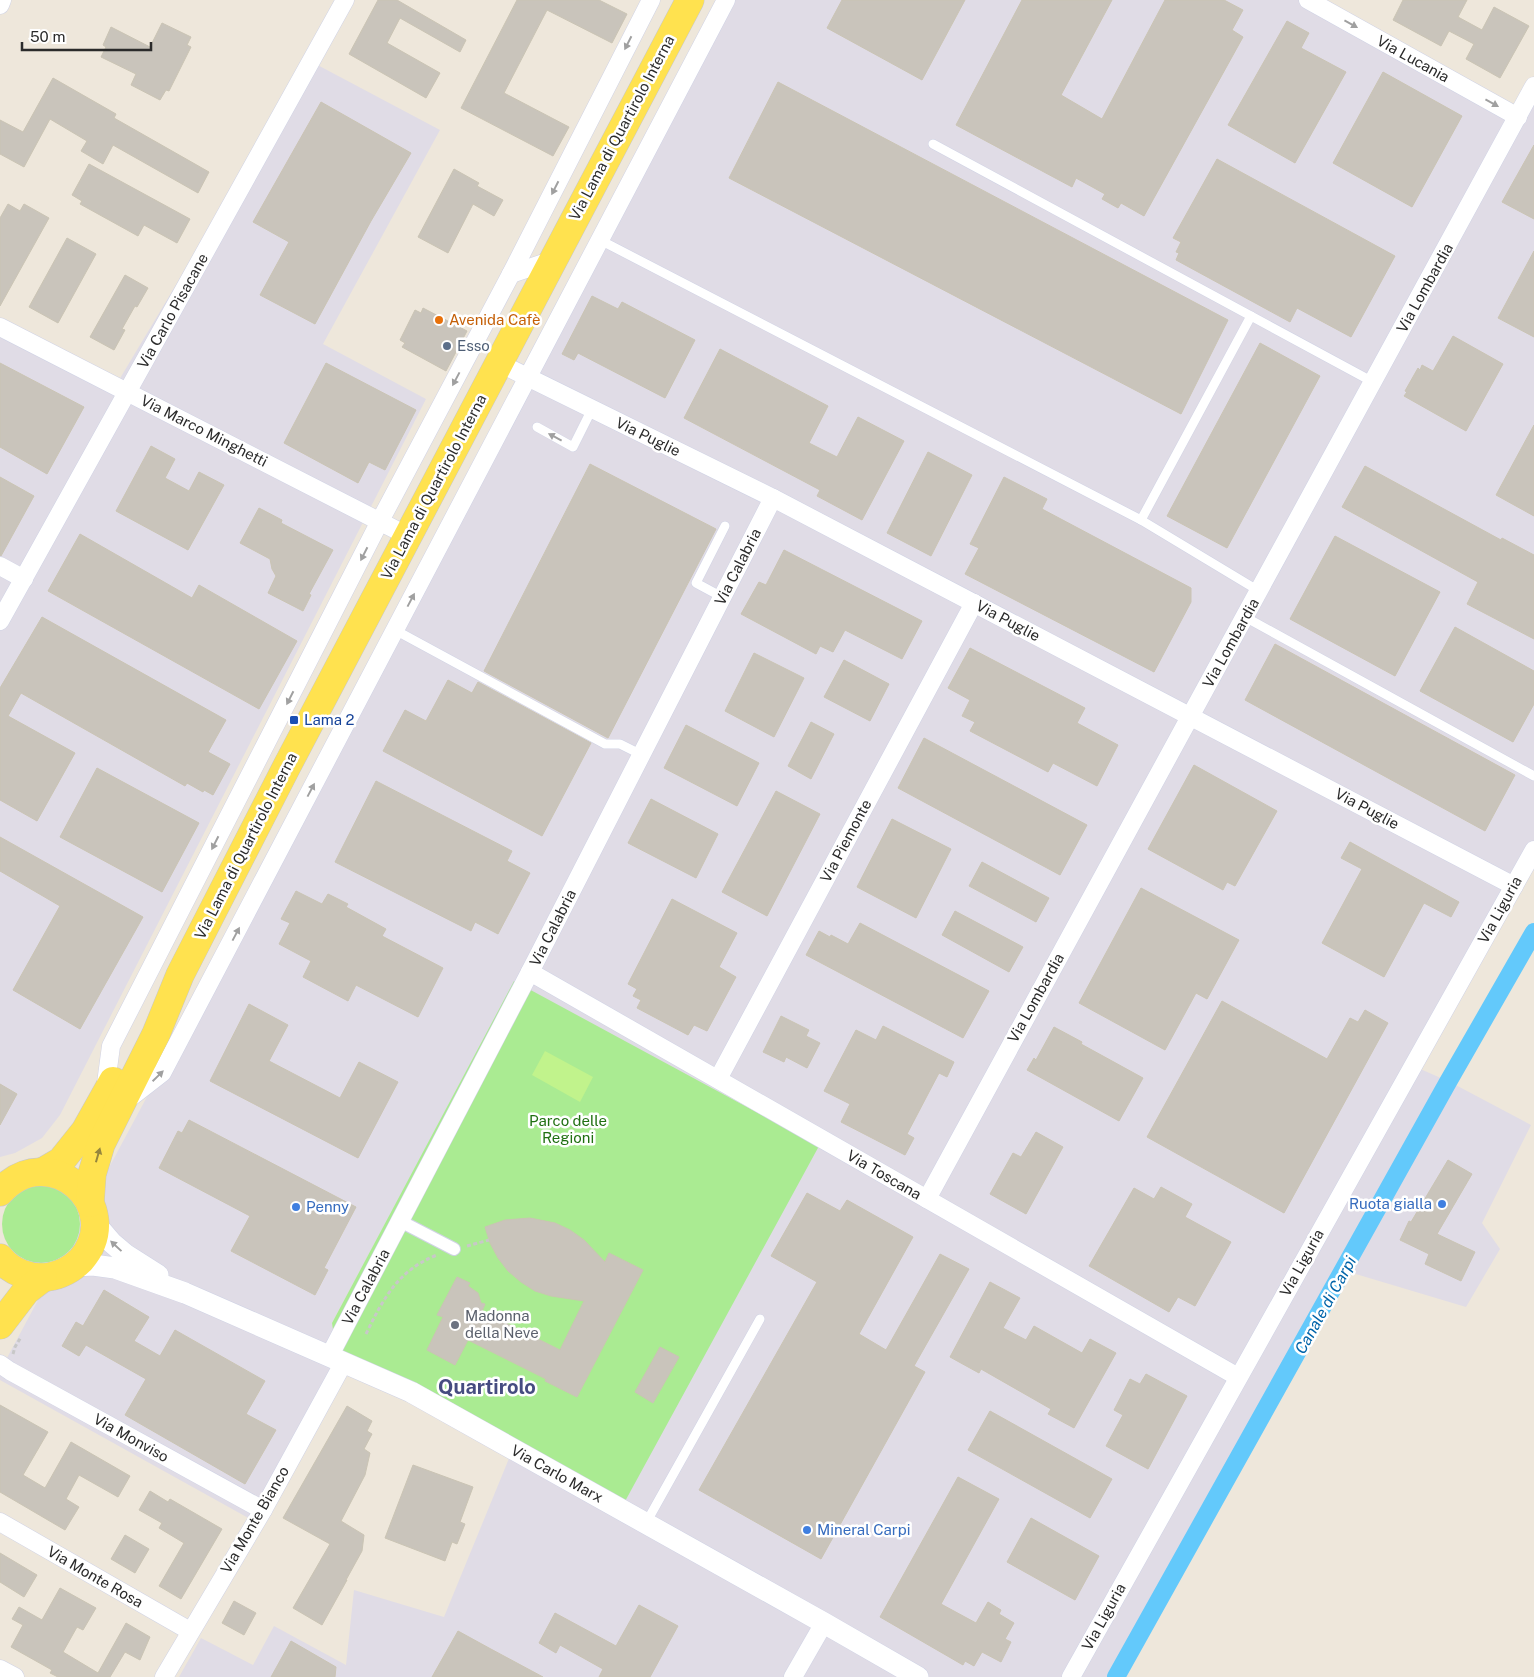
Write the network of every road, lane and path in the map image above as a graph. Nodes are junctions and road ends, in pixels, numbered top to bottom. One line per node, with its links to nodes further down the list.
1 (2, 0): 7 (street)
2 (345, 0): 19 (street, Via Carlo Pisacane)
3 (650, 0): 13 (street, one-way to 13)
4 (726, 0): 11 (street)
5 (1308, 0): 9 (street, Via Lucania, one-way to 9)
6 (685, 2): 12 (main road, Via Lama di Quartirolo Interna)
7 (0, 5)
8 (1534, 86): 9 (street, Via Lombardia)
9 (1518, 117): 18 (street, Via Lombardia)
10 (933, 144): 14 (lane)
11 (600, 240): 17 (street); 23 (lane)
12 (553, 260): 13 (street); 16 (main road, Via Lama di Quartirolo Interna)
13 (511, 274): 24 (street, one-way to 24)
14 (1251, 316): 18 (lane); 23 (lane)
15 (0, 327): 19 (street, Via Marco Minghetti)
16 (499, 363): 17 (street, Via Puglie); 26 (main road, Via Lama di Quartirolo Interna)
17 (528, 378): 20 (street, Via Puglie); 34 (street, one-way to 17)
18 (1373, 382): 29 (street, Via Lombardia)
19 (128, 392): 24 (street, Via Marco Minghetti); 28 (street, Via Carlo Pisacane)
20 (592, 409): 21 (lane, one-way to 21); 22 (street, Via Puglie)
21 (537, 427)
22 (773, 498): 30 (street, Via Calabria); 31 (street, Via Puglie)
23 (1141, 520): 29 (lane)
24 (380, 521): 26 (street, Via Marco Minghetti); 42 (street, one-way to 42)
25 (725, 526): 30 (lane)
26 (408, 536): 42 (main road, Via Lama di Quartirolo Interna)
27 (0, 566): 28 (street)
28 (24, 579): 33 (street, Via Carlo Pisacane)
29 (1259, 591): 32 (street, Via Lombardia)
30 (722, 598): 36 (street, Via Calabria)
31 (974, 603): 35 (street, Via Puglie); 41 (street, Via Piemonte)
32 (1245, 617): 35 (street, Via Lombardia); 37 (lane)
33 (0, 621)
34 (395, 630): 36 (lane); 42 (street, one-way to 34)
35 (1190, 716): 39 (street, Via Puglie); 45 (street, Via Lombardia)
36 (642, 755): 40 (street, Via Calabria)
37 (1534, 776)
38 (1534, 850): 39 (street, Via Liguria)
39 (1514, 886): 59 (street, Via Liguria)
40 (530, 972): 41 (street, Via Toscana); 47 (street, Via Calabria)
41 (718, 1079): 45 (street, Via Toscana)
42 (112, 1103): 43 (main road, Via Lama di Quartirolo Interna); 46 (main road, Via Lama di Quartirolo Interna, one-way to 42)
43 (44, 1171): 44 (main road); 46 (main road, Via Carlo Marx)
44 (0, 1192)
45 (927, 1199): 59 (street, Via Toscana)
46 (92, 1212): 51 (main road); 53 (street, Via Carlo Marx, one-way to 46)
47 (400, 1222): 49 (street); 57 (street, Via Calabria)
48 (489, 1240): 49 (path)
49 (454, 1249): 56 (path)
50 (0, 1258): 52 (main road)
51 (75, 1266): 52 (main road, Via Carlo Marx); 53 (street, Via Carlo Marx)
52 (43, 1278): 55 (main road)
53 (185, 1293): 57 (street, Via Carlo Marx)
54 (760, 1319): 62 (lane)
55 (12, 1328): 58 (path)
56 (366, 1334)
57 (337, 1359): 60 (street, Via Monte Bianco); 62 (street, Via Carlo Marx)
58 (5, 1368): 60 (street, Via Monviso)
59 (1238, 1377): 70 (street, Via Liguria)
60 (263, 1510): 64 (street, Via Monte Bianco)
61 (0, 1522): 64 (street, Via Monte Rosa)
62 (646, 1523): 63 (street, Via Carlo Marx)
63 (824, 1623): 68 (street); 69 (street, Via Carlo Marx)
64 (190, 1631): 67 (street, Via Monte Bianco)
65 (0, 1669): 66 (street)
66 (15, 1677)
67 (164, 1677)
68 (793, 1677)
69 (918, 1677)
70 (1071, 1677)

